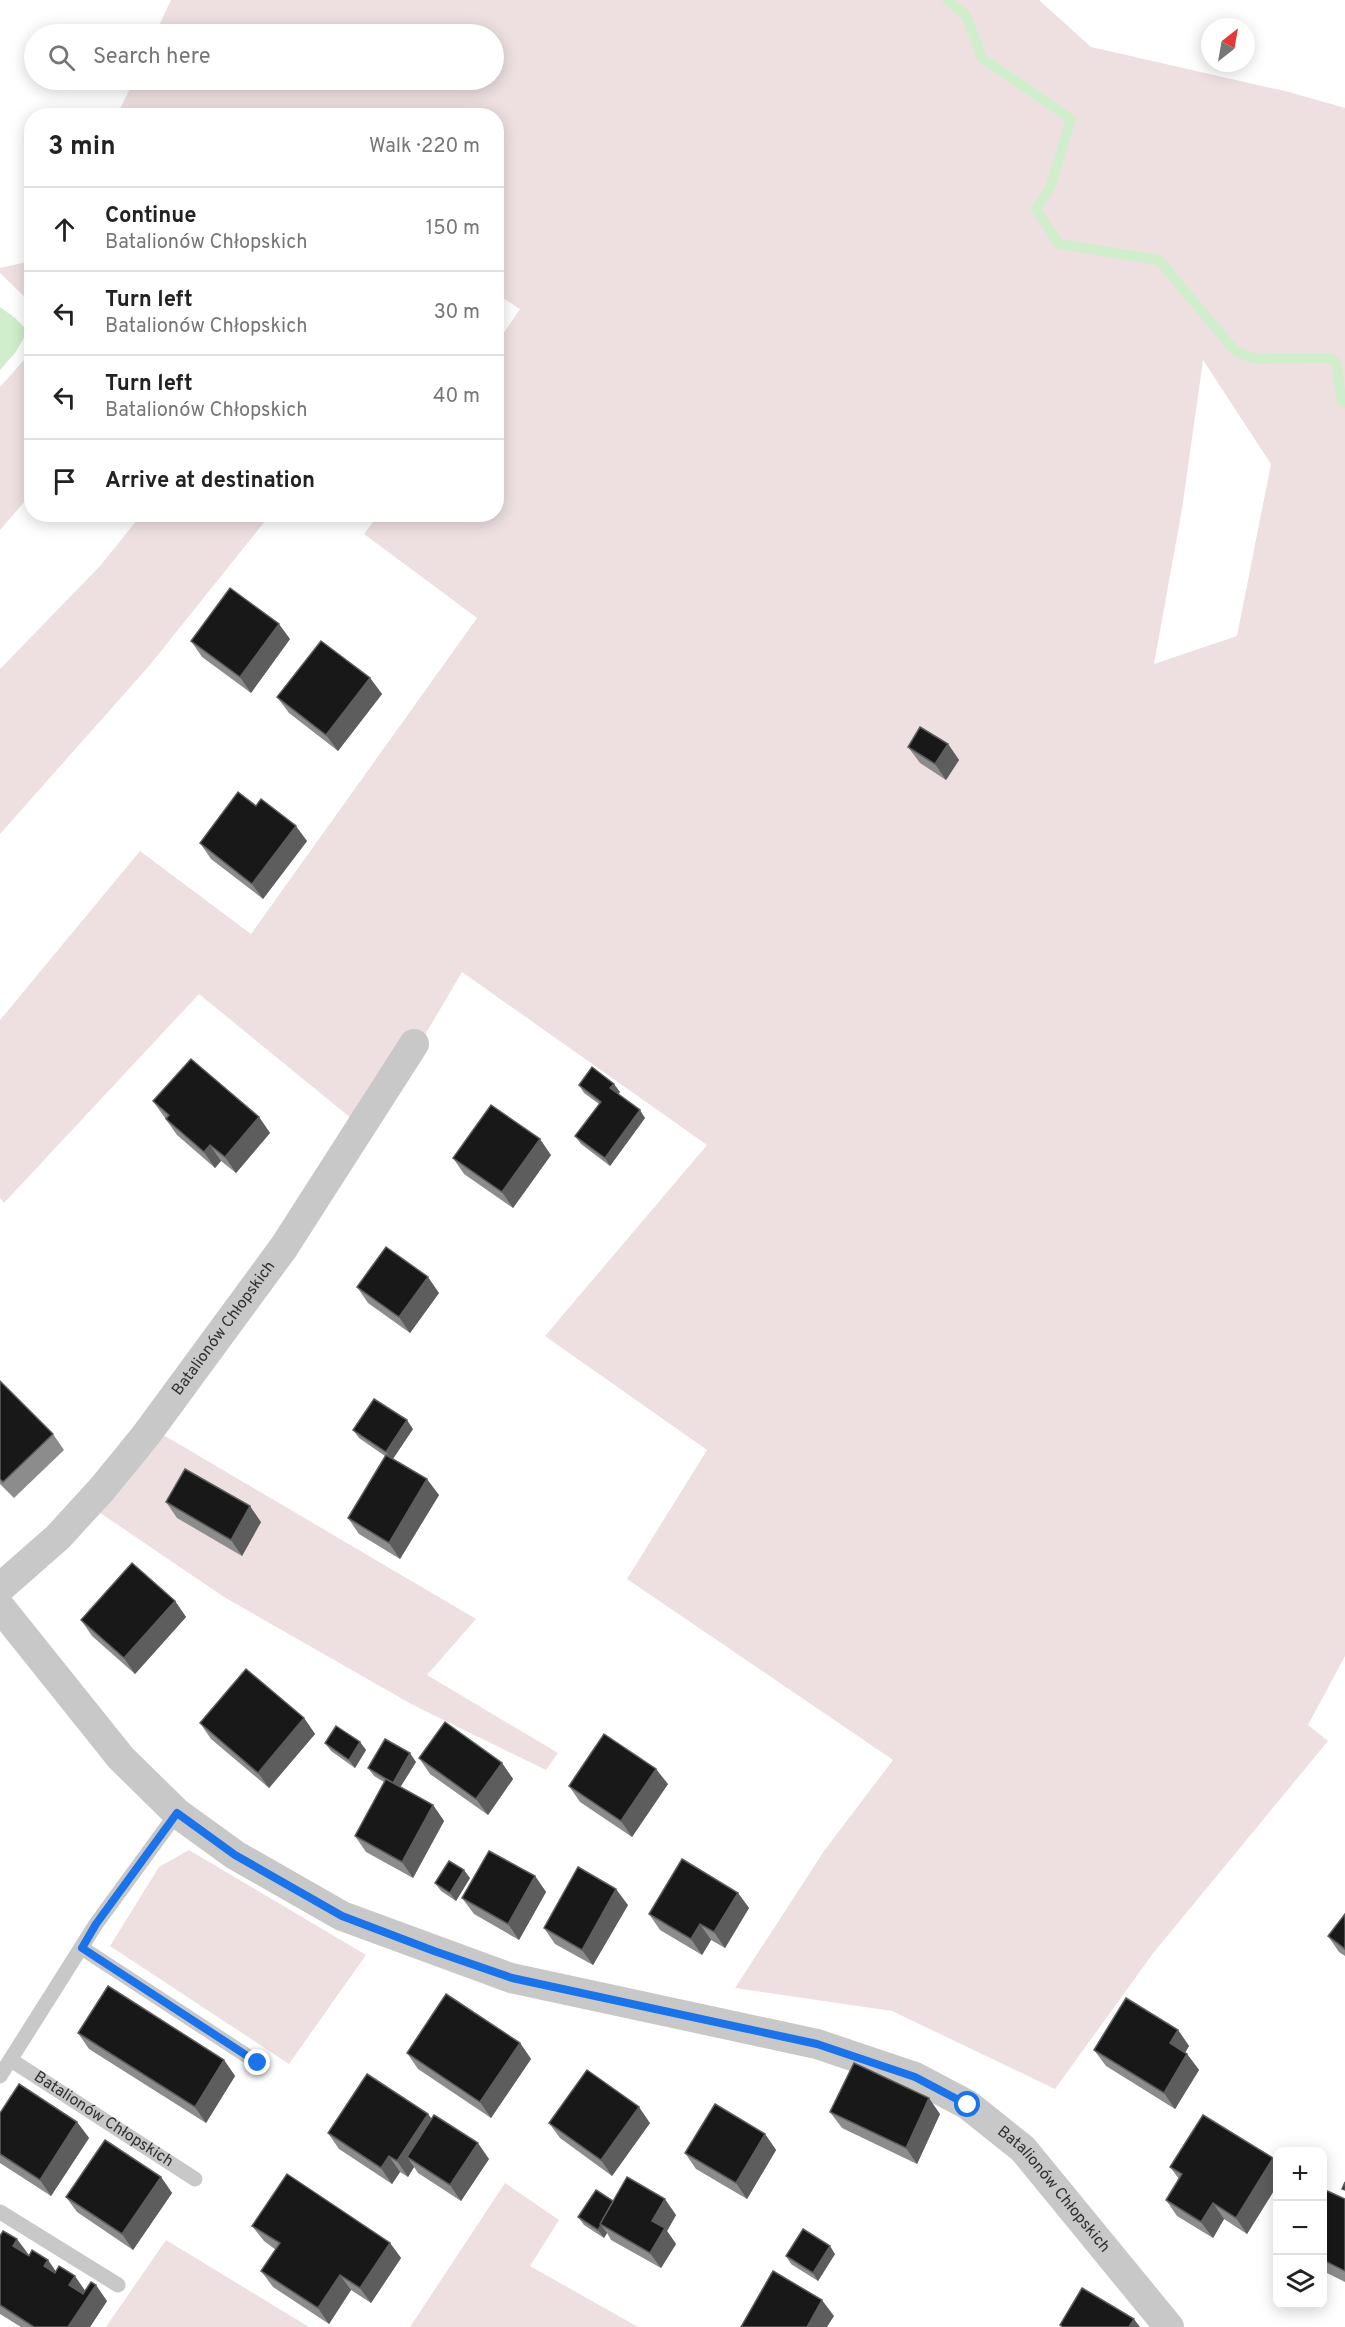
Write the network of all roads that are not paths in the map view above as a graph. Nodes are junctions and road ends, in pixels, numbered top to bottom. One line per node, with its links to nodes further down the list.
1 (414, 1044): 2 (street, Batalionów Chłopskich)
2 (0, 1588)
3 (0, 1607): 4 (street, Batalionów Chłopskich)
4 (177, 1813): 5 (lane); 12 (street, Batalionów Chłopskich)
5 (82, 1948): 6 (lane); 7 (lane)
6 (11, 2060): 8 (lane); 9 (lane, Batalionów Chłopskich)
7 (258, 2063)
8 (0, 2076)
9 (195, 2179)
10 (0, 2212): 11 (lane)
11 (118, 2285)
12 (1169, 2327)

